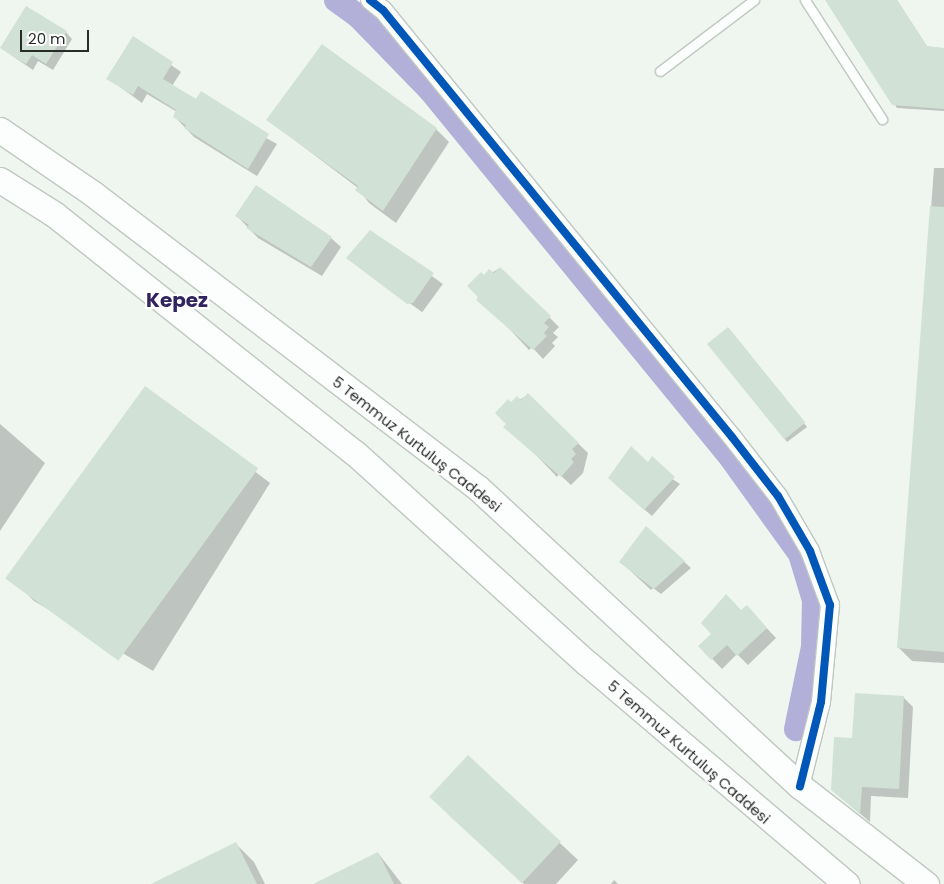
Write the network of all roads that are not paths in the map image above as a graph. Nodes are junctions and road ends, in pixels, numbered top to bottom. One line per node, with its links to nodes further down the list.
1 (754, 0): 4 (lane)
2 (805, 0): 5 (lane)
3 (382, 3): 8 (street)
4 (660, 71)
5 (882, 119)
6 (0, 130): 8 (main road, 5 Temmuz Kurtuluş Caddesi)
7 (0, 180): 9 (main road, 5 Temmuz Kurtuluş Caddesi)
8 (800, 786): 10 (main road, 5 Temmuz Kurtuluş Caddesi)
9 (847, 884)
10 (926, 884)

